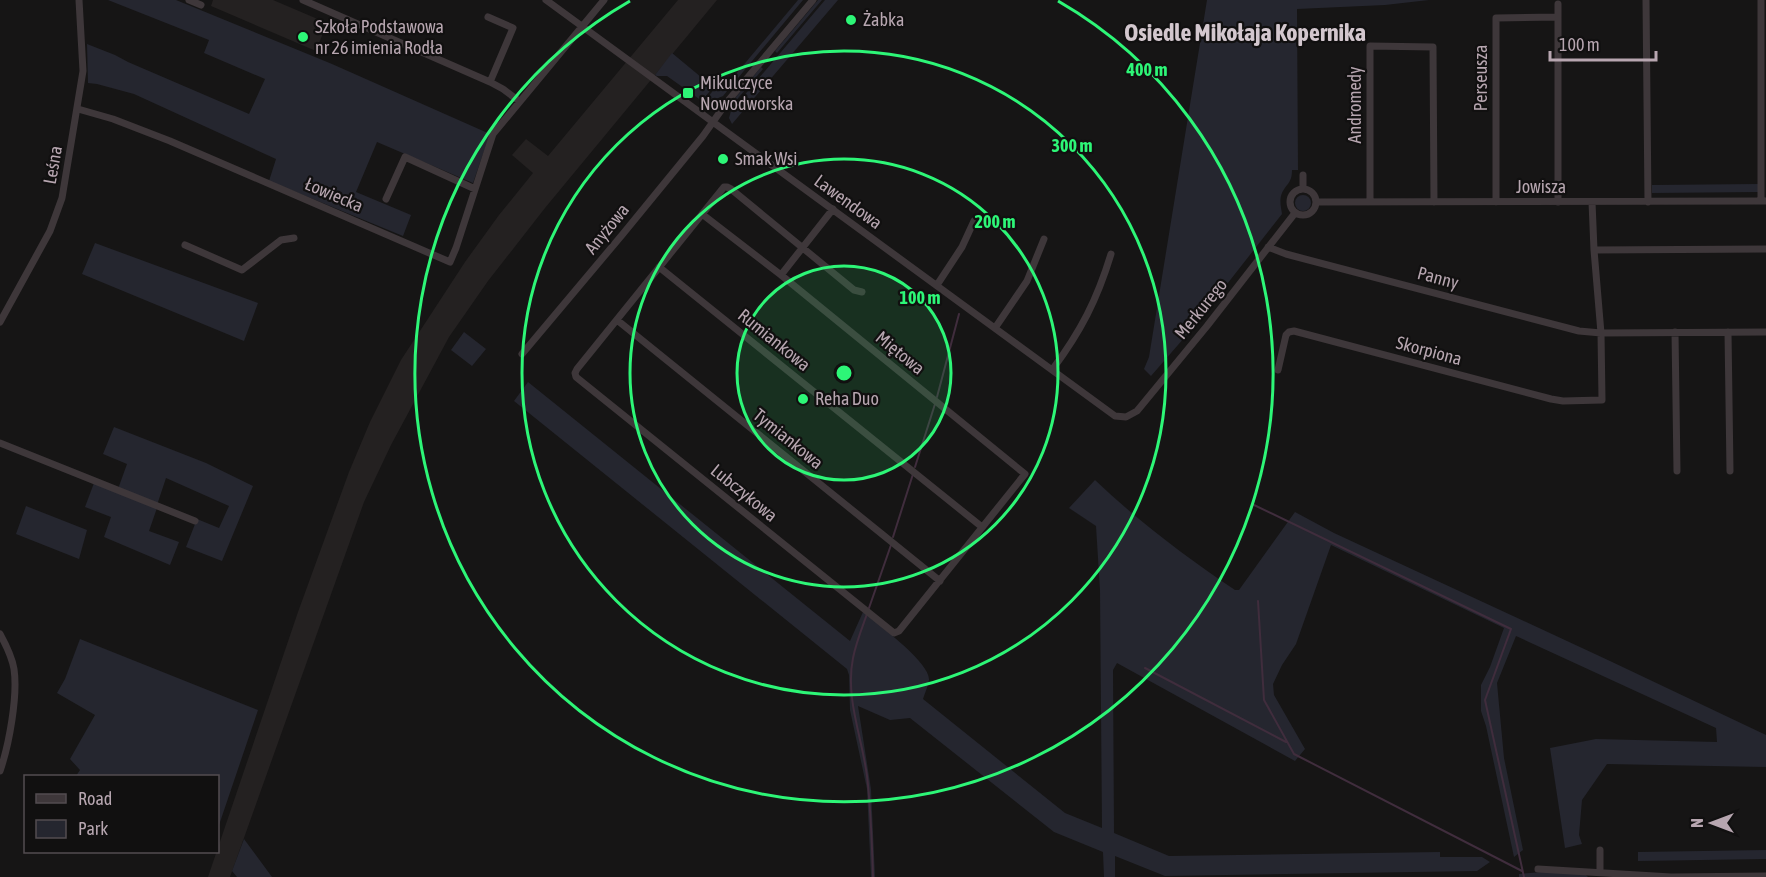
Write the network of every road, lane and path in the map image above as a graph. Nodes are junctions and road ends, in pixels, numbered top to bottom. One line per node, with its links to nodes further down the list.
1 (79, 0): 16 (street, Leśna)
2 (189, 0): 10 (street)
3 (303, 0): 14 (street)
4 (546, 0): 13 (street, Lawendowa)
5 (604, 0): 13 (street)
6 (813, 0): 17 (street, Anyżowa)
7 (1646, 0): 29 (street)
8 (1761, 0): 22 (street)
9 (1558, 4): 12 (street)
10 (201, 5)
11 (488, 17): 14 (street)
12 (1558, 17): 26 (street, Perseusza); 27 (street)
13 (582, 26): 15 (street); 17 (street, Lawendowa)
14 (490, 82): 15 (street)
15 (519, 101): 19 (street, Łowiecka)
16 (78, 109): 19 (street, Łowiecka); 47 (street, Leśna)
17 (713, 122): 30 (street, Lawendowa); 53 (street, Anyżowa)
18 (1303, 175): 20 (street)
19 (476, 189): 21 (street)
20 (1303, 189): 23 (street); 31 (street)
21 (386, 199)
22 (1764, 201): 29 (street, Jowisza)
23 (1316, 202): 24 (street, Jowisza); 31 (street, Jowisza)
24 (1370, 202): 25 (street, Jowisza); 25 (street, Andromedy)
25 (1434, 202): 26 (street, Jowisza)
26 (1496, 202): 27 (street, Jowisza)
27 (1558, 202): 28 (street, Jowisza)
28 (1592, 202): 29 (street, Jowisza); 40 (street)
29 (1648, 202)
30 (833, 209): 38 (street); 44 (street, Lawendowa)
31 (1295, 213): 37 (street, Merkurego)
32 (702, 214): 38 (street, Lubczykowa); 42 (street, Lubczykowa); 43 (street, Miętowa)
33 (974, 221): 44 (street)
34 (294, 238): 36 (street)
35 (1044, 239): 48 (street)
36 (185, 245)
37 (1268, 247): 52 (street, Panny); 56 (street, Merkurego)
38 (802, 248): 43 (street); 45 (street)
39 (1766, 249): 40 (street)
40 (1594, 250): 52 (street)
41 (1111, 254): 54 (street)
42 (659, 267): 46 (street, Lubczykowa); 61 (street, Rumiankowa)
43 (781, 275): 61 (street, Miętowa)
44 (937, 285): 48 (street, Lawendowa)
45 (862, 292)
46 (617, 320): 62 (street, Tymiankowa); 62 (street, Lubczykowa)
47 (0, 322)
48 (995, 328): 54 (street, Lawendowa)
49 (1675, 332): 50 (street, Panny); 52 (street, Panny); 58 (street)
50 (1728, 332): 51 (street, Panny); 59 (street)
51 (1766, 332)
52 (1601, 333): 55 (street, Skorpiona)
53 (522, 354)
54 (1052, 370): 56 (street, Lawendowa)
55 (1278, 370)
56 (1126, 417)
57 (0, 444): 60 (street)
58 (1677, 471)
59 (1730, 471)
60 (195, 522)
61 (982, 526): 62 (street, Lubczykowa)
62 (940, 581)
63 (0, 634): 64 (street)
64 (0, 771)
65 (1600, 850): 67 (street)
66 (1538, 869): 67 (street)
67 (1600, 874): 68 (street)
68 (1766, 876)

